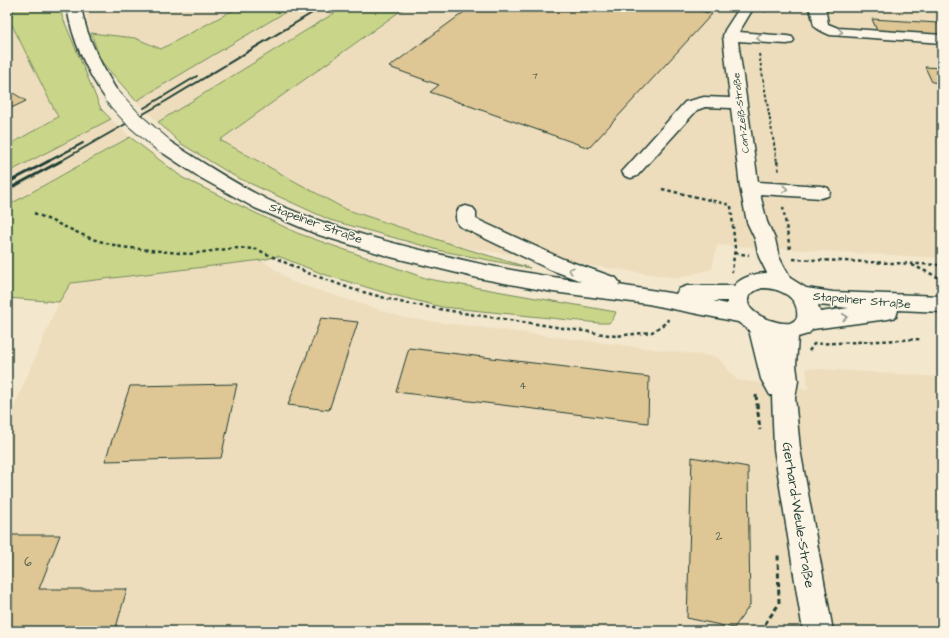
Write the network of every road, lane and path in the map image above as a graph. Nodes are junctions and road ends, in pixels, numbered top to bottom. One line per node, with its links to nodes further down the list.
1 (74, 7): 24 (street, Stapelner Straße, bridge)
2 (747, 7): 4 (street)
3 (817, 7): 5 (street, one-way to 5)
4 (730, 36): 6 (street, one-way to 4); 7 (street, Carl-Zeiß-Straße)
5 (942, 39)
6 (787, 40)
7 (738, 102): 8 (street); 9 (street, Carl-Zeiß-Straße)
8 (631, 172)
9 (749, 187): 11 (street, one-way to 11); 16 (street, Carl-Zeiß-Straße)
10 (662, 189): 13 (path)
11 (821, 192)
12 (730, 198): 13 (path)
13 (731, 205): 22 (path)
14 (466, 212): 24 (street, one-way to 14)
15 (34, 213): 25 (path)
16 (757, 222): 17 (street, Carl-Zeiß-Straße); 21 (street, Carl-Zeiß-Straße)
17 (769, 257): 18 (path); 23 (street, Carl-Zeiß-Straße)
18 (910, 264): 19 (path); 20 (path)
19 (942, 265)
20 (942, 279)
21 (759, 281): 22 (street); 23 (street, Stapelner Straße)
22 (734, 284): 24 (street, Stapelner Straße); 27 (street)
23 (791, 289): 26 (street, Stapelner Straße); 28 (street, Stapelner Straße)
24 (648, 296): 25 (street, Stapelner Straße)
25 (672, 300): 27 (street, Stapelner Straße)
26 (933, 304): 28 (street, Stapelner Straße, one-way to 26)
27 (751, 321): 28 (street, Stapelner Straße); 32 (street, Gerhard-Weule-Straße)
28 (797, 327): 30 (street, Gerhard-Weule-Straße)
29 (922, 339): 30 (path)
30 (784, 365): 32 (street, Gerhard-Weule-Straße)
31 (756, 393): 33 (path)
32 (783, 398): 36 (street, Gerhard-Weule-Straße)
33 (761, 432)
34 (777, 548): 35 (path)
35 (760, 631)
36 (818, 631)

